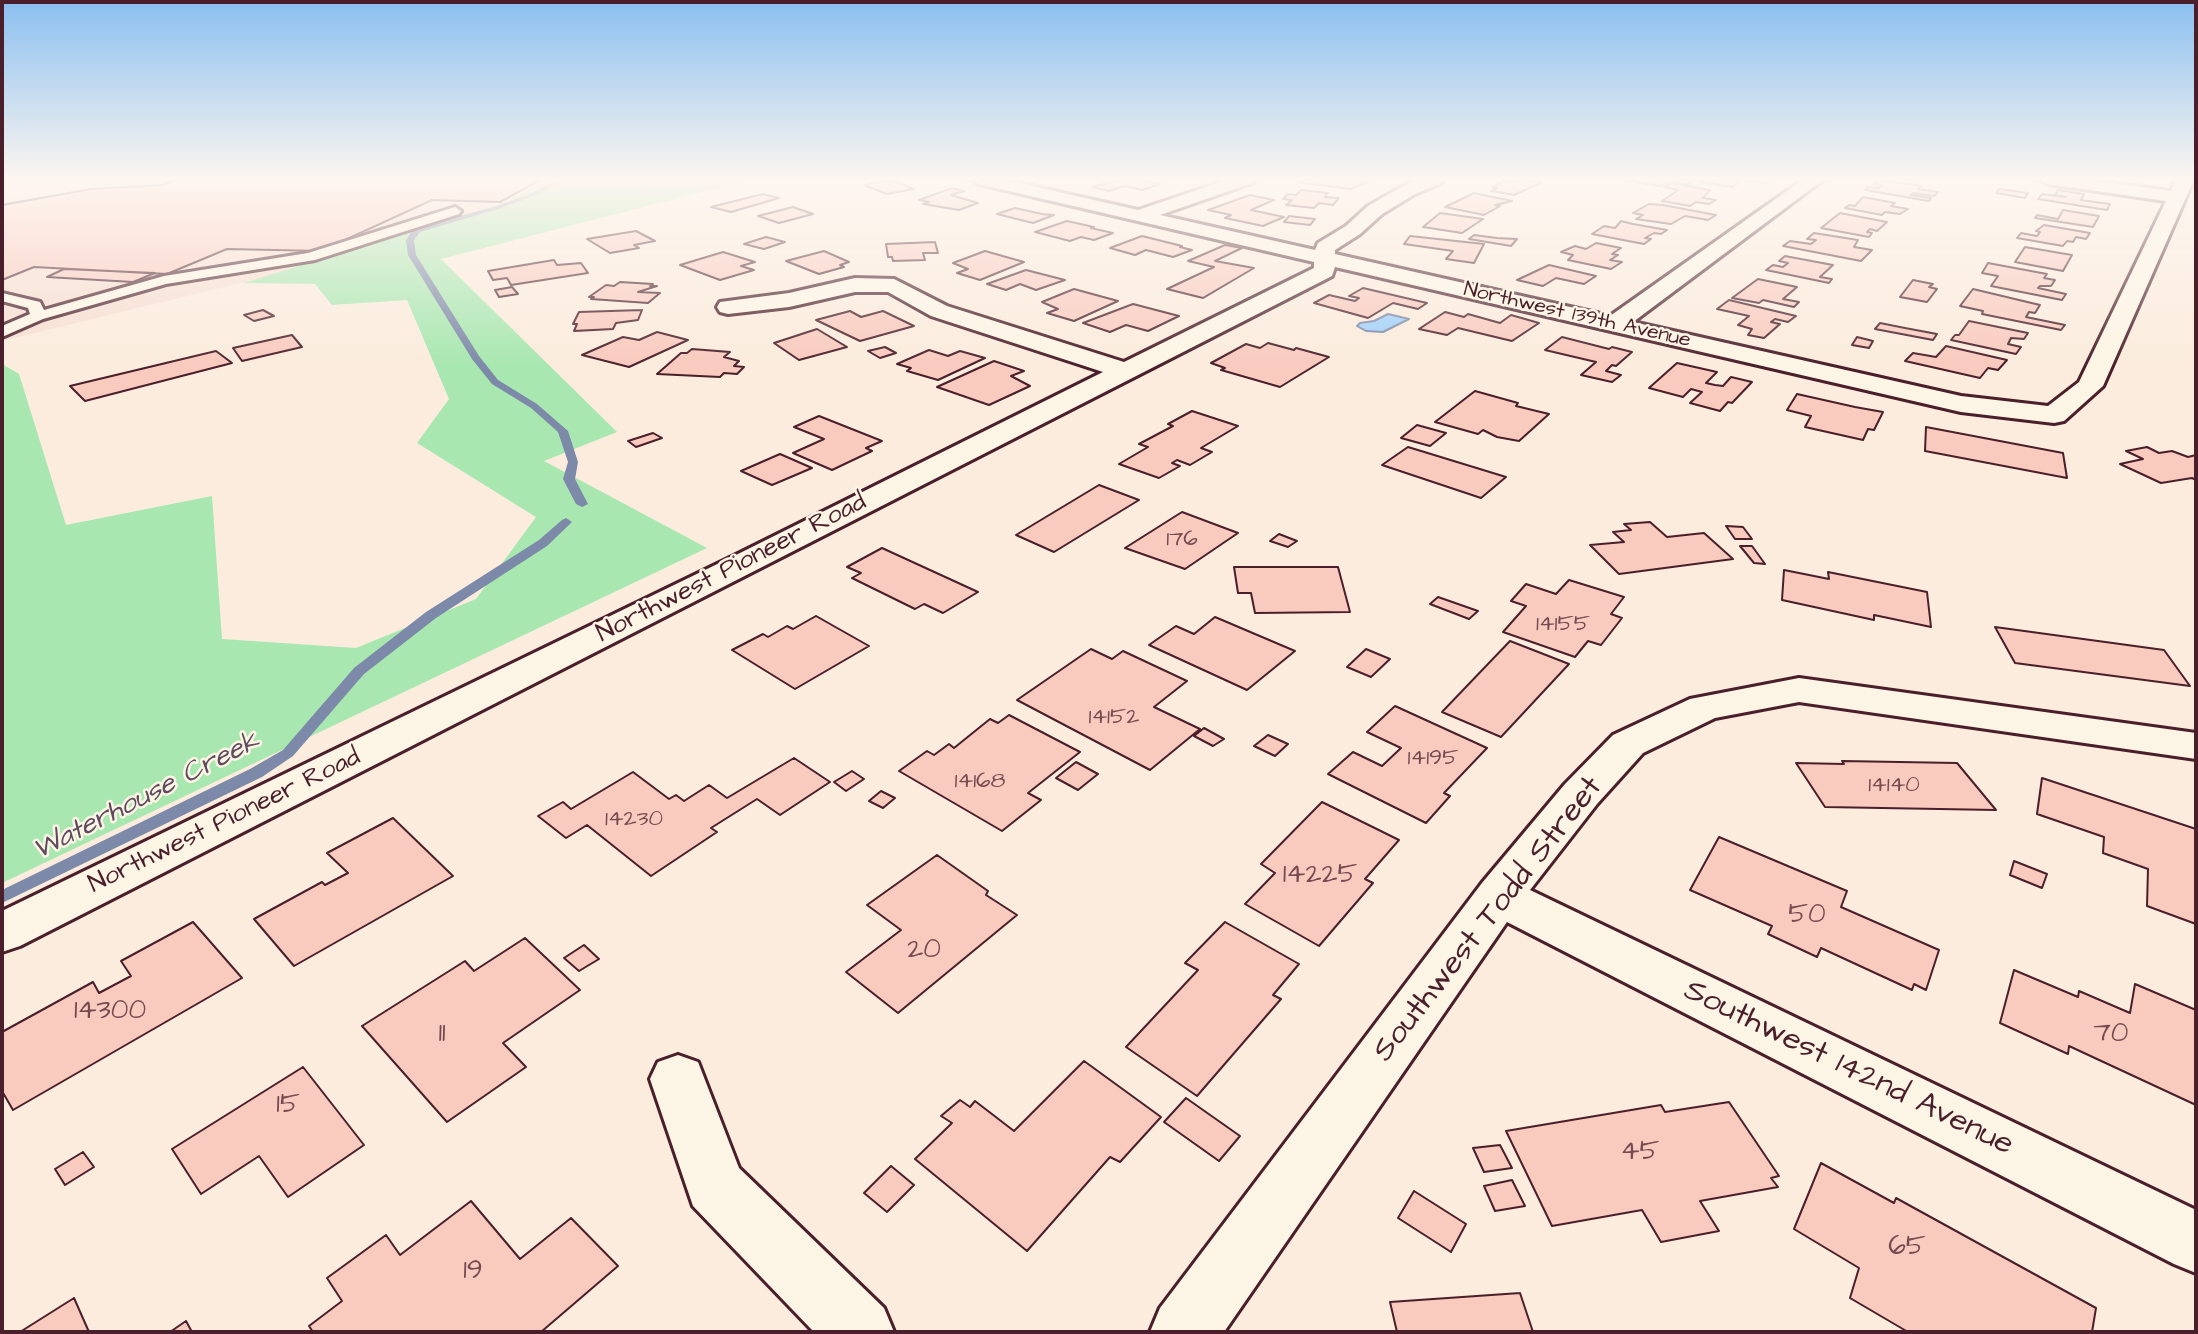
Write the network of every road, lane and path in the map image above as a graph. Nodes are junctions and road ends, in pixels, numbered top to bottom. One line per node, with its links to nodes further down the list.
1 (360, 241): 9 (lane)
2 (1251, 241): 6 (street, Northwest 139th Avenue)
3 (1334, 241): 6 (street, Northwest Pioneer Road)
4 (1728, 241): 10 (street)
5 (2156, 241): 10 (street, Northwest 139th Avenue)
6 (1325, 259): 10 (street, Northwest 139th Avenue); 12 (street, Northwest Pioneer Road)
7 (2, 297): 9 (lane)
8 (727, 307): 12 (street)
9 (38, 316): 11 (lane)
10 (1613, 324)
11 (2, 331)
12 (1125, 371): 15 (street, Northwest Pioneer Road)
13 (2196, 746): 14 (street, Southwest Todd Street)
14 (1499, 896): 17 (street, Southwest 142nd Avenue); 19 (street, Southwest Todd Street)
15 (2, 933)
16 (678, 1079): 18 (street)
17 (2196, 1242)
18 (860, 1332)
19 (1184, 1332)

